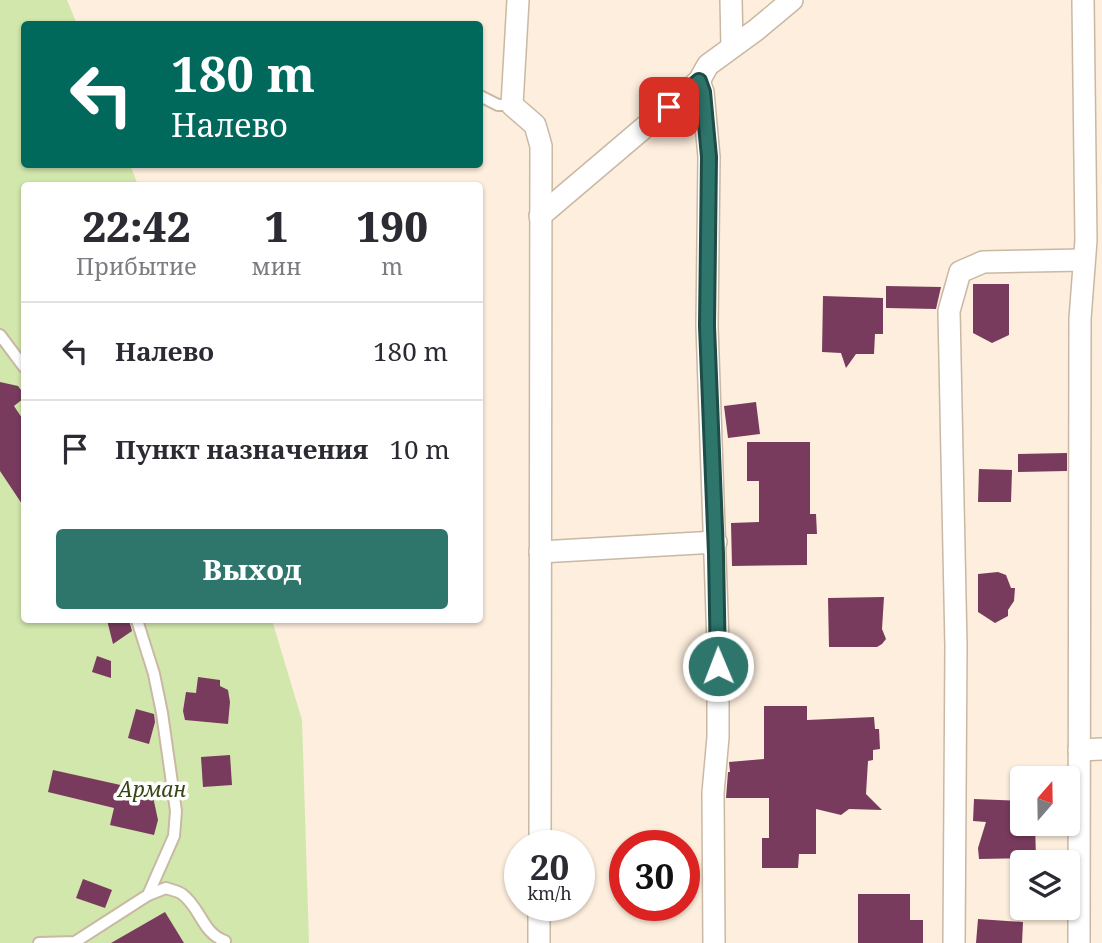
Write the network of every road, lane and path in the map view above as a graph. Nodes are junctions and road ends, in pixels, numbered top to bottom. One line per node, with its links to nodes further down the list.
1 (518, 0): 8 (street)
2 (731, 0): 5 (street)
3 (792, 0): 5 (street)
4 (1083, 0): 10 (street)
5 (732, 47): 6 (street)
6 (699, 81): 9 (street); 13 (street)
7 (483, 98): 8 (lane)
8 (512, 105): 9 (street)
9 (540, 216): 14 (street)
10 (1084, 260): 17 (street); 26 (street)
11 (0, 335): 12 (lane)
12 (21, 363)
13 (716, 542): 14 (street); 25 (street)
14 (540, 552): 18 (street)
15 (138, 623): 19 (lane)
16 (1102, 749): 17 (street)
17 (1079, 750): 27 (street)
18 (540, 830)
19 (148, 895): 21 (lane); 23 (lane)
20 (539, 921): 24 (street)
21 (225, 941)
22 (39, 943): 23 (lane)
23 (67, 943)
24 (539, 943)
25 (715, 943)
26 (954, 943)
27 (1079, 943)

